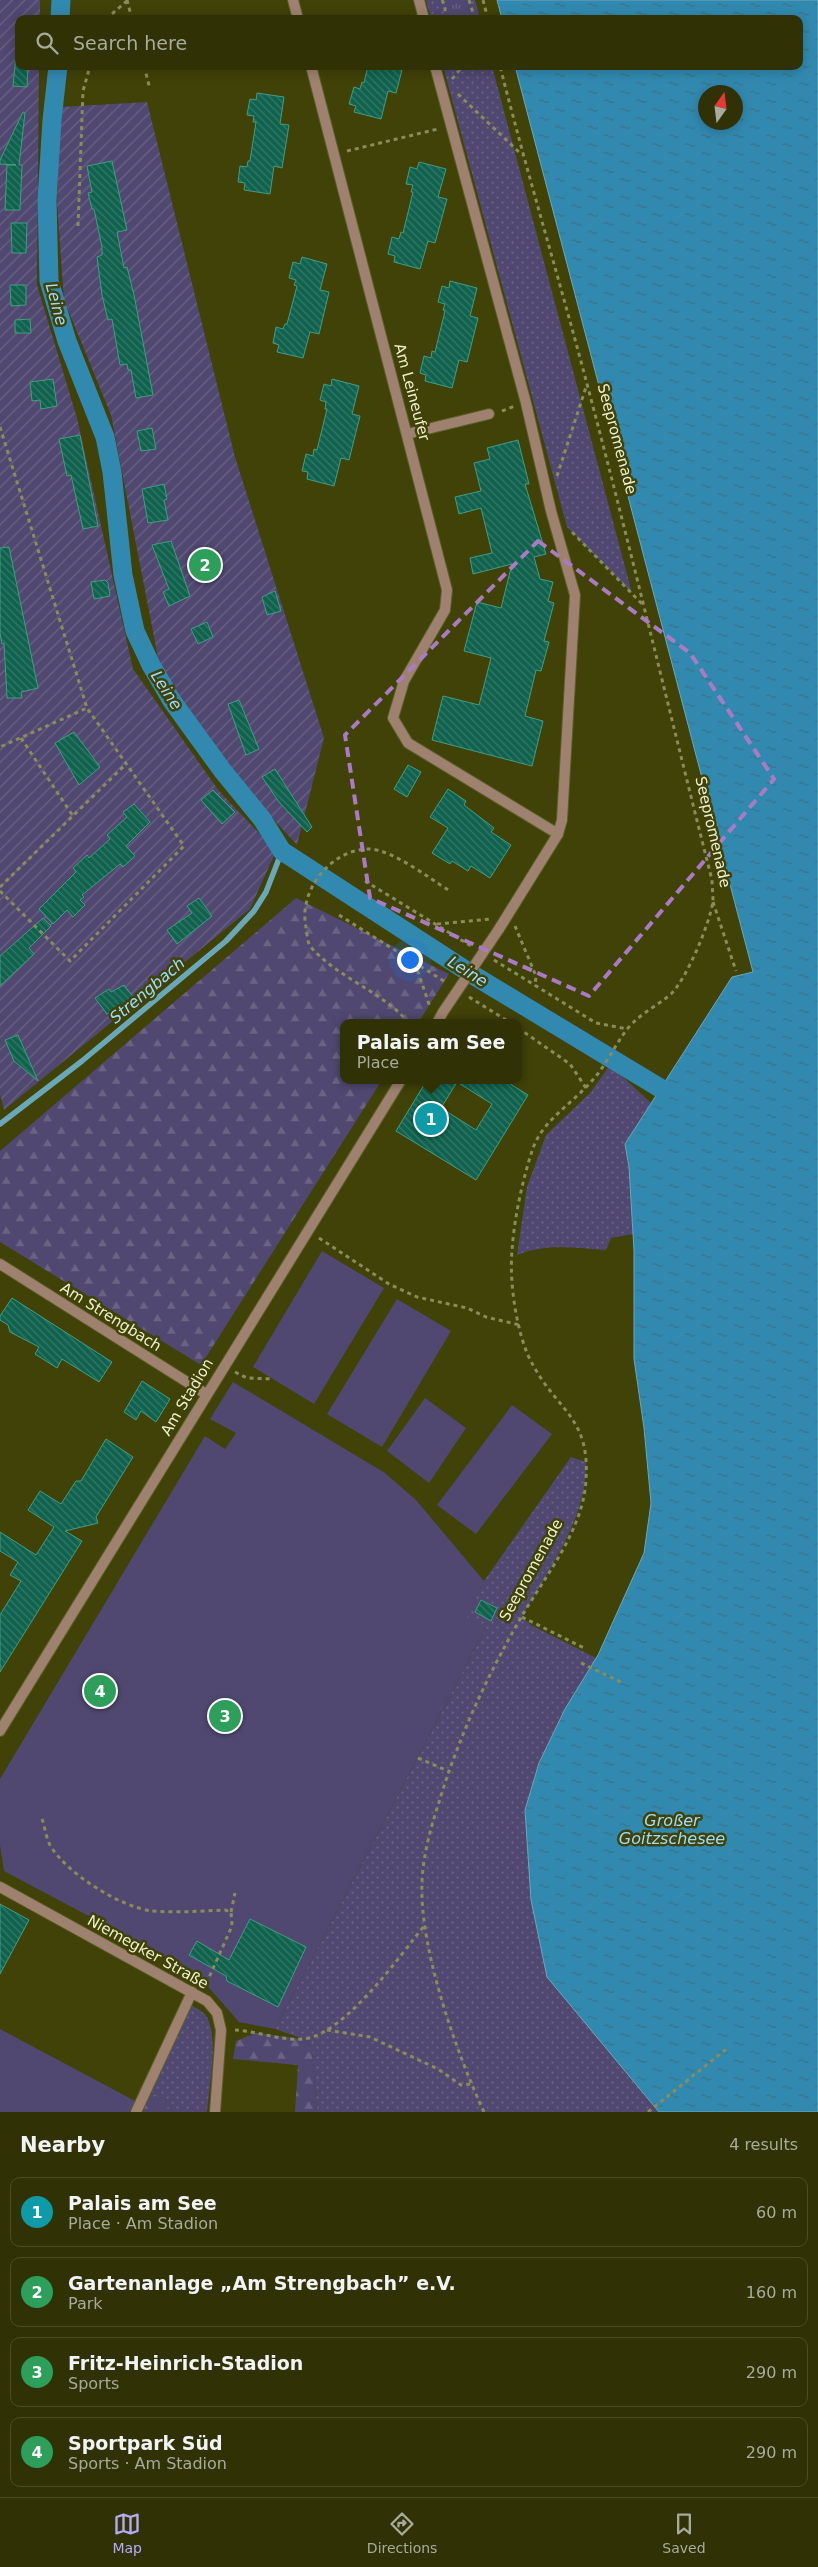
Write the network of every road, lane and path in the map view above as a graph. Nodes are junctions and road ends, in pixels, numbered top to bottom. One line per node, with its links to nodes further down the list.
1 (128, 0): 7 (path); 8 (path)
2 (293, 0): 9 (street)
3 (419, 0): 10 (street)
4 (442, 0): 11 (path)
5 (469, 0): 12 (path)
6 (483, 0): 13 (path)
7 (111, 15)
8 (131, 15)
9 (297, 15)
10 (423, 15)
11 (445, 15)
12 (474, 15)
13 (487, 15)
14 (89, 70): 25 (path)
15 (145, 70): 21 (path)
16 (312, 70): 23 (street, Am Leineufer)
17 (437, 70): 20 (street)
18 (459, 70): 20 (path)
19 (501, 70): 24 (path, Seepromenade)
20 (444, 84): 24 (path); 27 (street)
21 (150, 88)
22 (442, 128): 23 (path)
23 (334, 154): 30 (street, Am Leineufer)
24 (522, 156): 26 (path, Seepromenade)
25 (78, 226)
26 (587, 383): 31 (path); 33 (path, Seepromenade)
27 (526, 403): 28 (path); 31 (street)
28 (489, 414): 30 (street)
29 (0, 427): 34 (path)
30 (407, 434): 39 (street, Am Leineufer)
31 (550, 500): 32 (street)
32 (551, 511): 33 (path); 39 (street)
33 (645, 606): 42 (path, Seepromenade)
34 (87, 708): 35 (path); 37 (path)
35 (21, 738): 36 (path); 38 (path)
36 (0, 747)
37 (126, 764): 38 (path); 40 (path)
38 (73, 816): 40 (path)
39 (558, 834): 48 (street, bridge)
40 (0, 889)
41 (450, 890): 49 (path)
42 (713, 902): 45 (path); 53 (path, Seepromenade)
43 (339, 915): 44 (path)
44 (415, 963): 46 (path); 48 (path)
45 (736, 970)
46 (455, 988)
47 (463, 993): 50 (path)
48 (434, 1018)
49 (406, 1019)
50 (505, 1019)
51 (522, 1031): 53 (path)
52 (399, 1084): 54 (street, Am Stadion)
53 (586, 1088): 56 (path, Seepromenade)
54 (308, 1231): 56 (path); 57 (street, Am Stadion)
55 (0, 1264): 59 (street, Am Strengbach)
56 (520, 1326): 60 (path, Seepromenade)
57 (223, 1367): 58 (path); 59 (street, Am Stadion)
58 (273, 1379)
59 (206, 1394): 64 (street, Am Stadion)
60 (522, 1617): 61 (path); 66 (path, Seepromenade)
61 (586, 1649)
62 (581, 1663): 63 (path)
63 (623, 1683)
64 (0, 1731)
65 (418, 1758): 66 (path)
66 (448, 1771): 71 (path, Seepromenade)
67 (42, 1819): 70 (path)
68 (0, 1887): 73 (street, Niemegker Straße)
69 (235, 1893): 70 (path)
70 (231, 1912): 72 (path)
71 (424, 1926): 75 (path); 77 (path, Seepromenade)
72 (207, 1982)
73 (192, 1992): 74 (street, Niemegker Straße); 78 (street)
74 (221, 2030): 75 (path); 79 (street, Niemegker Straße)
75 (327, 2030): 77 (path)
76 (729, 2047): 81 (path)
77 (471, 2084): 80 (path, Seepromenade)
78 (136, 2112)
79 (215, 2112)
80 (484, 2112)
81 (648, 2112)

